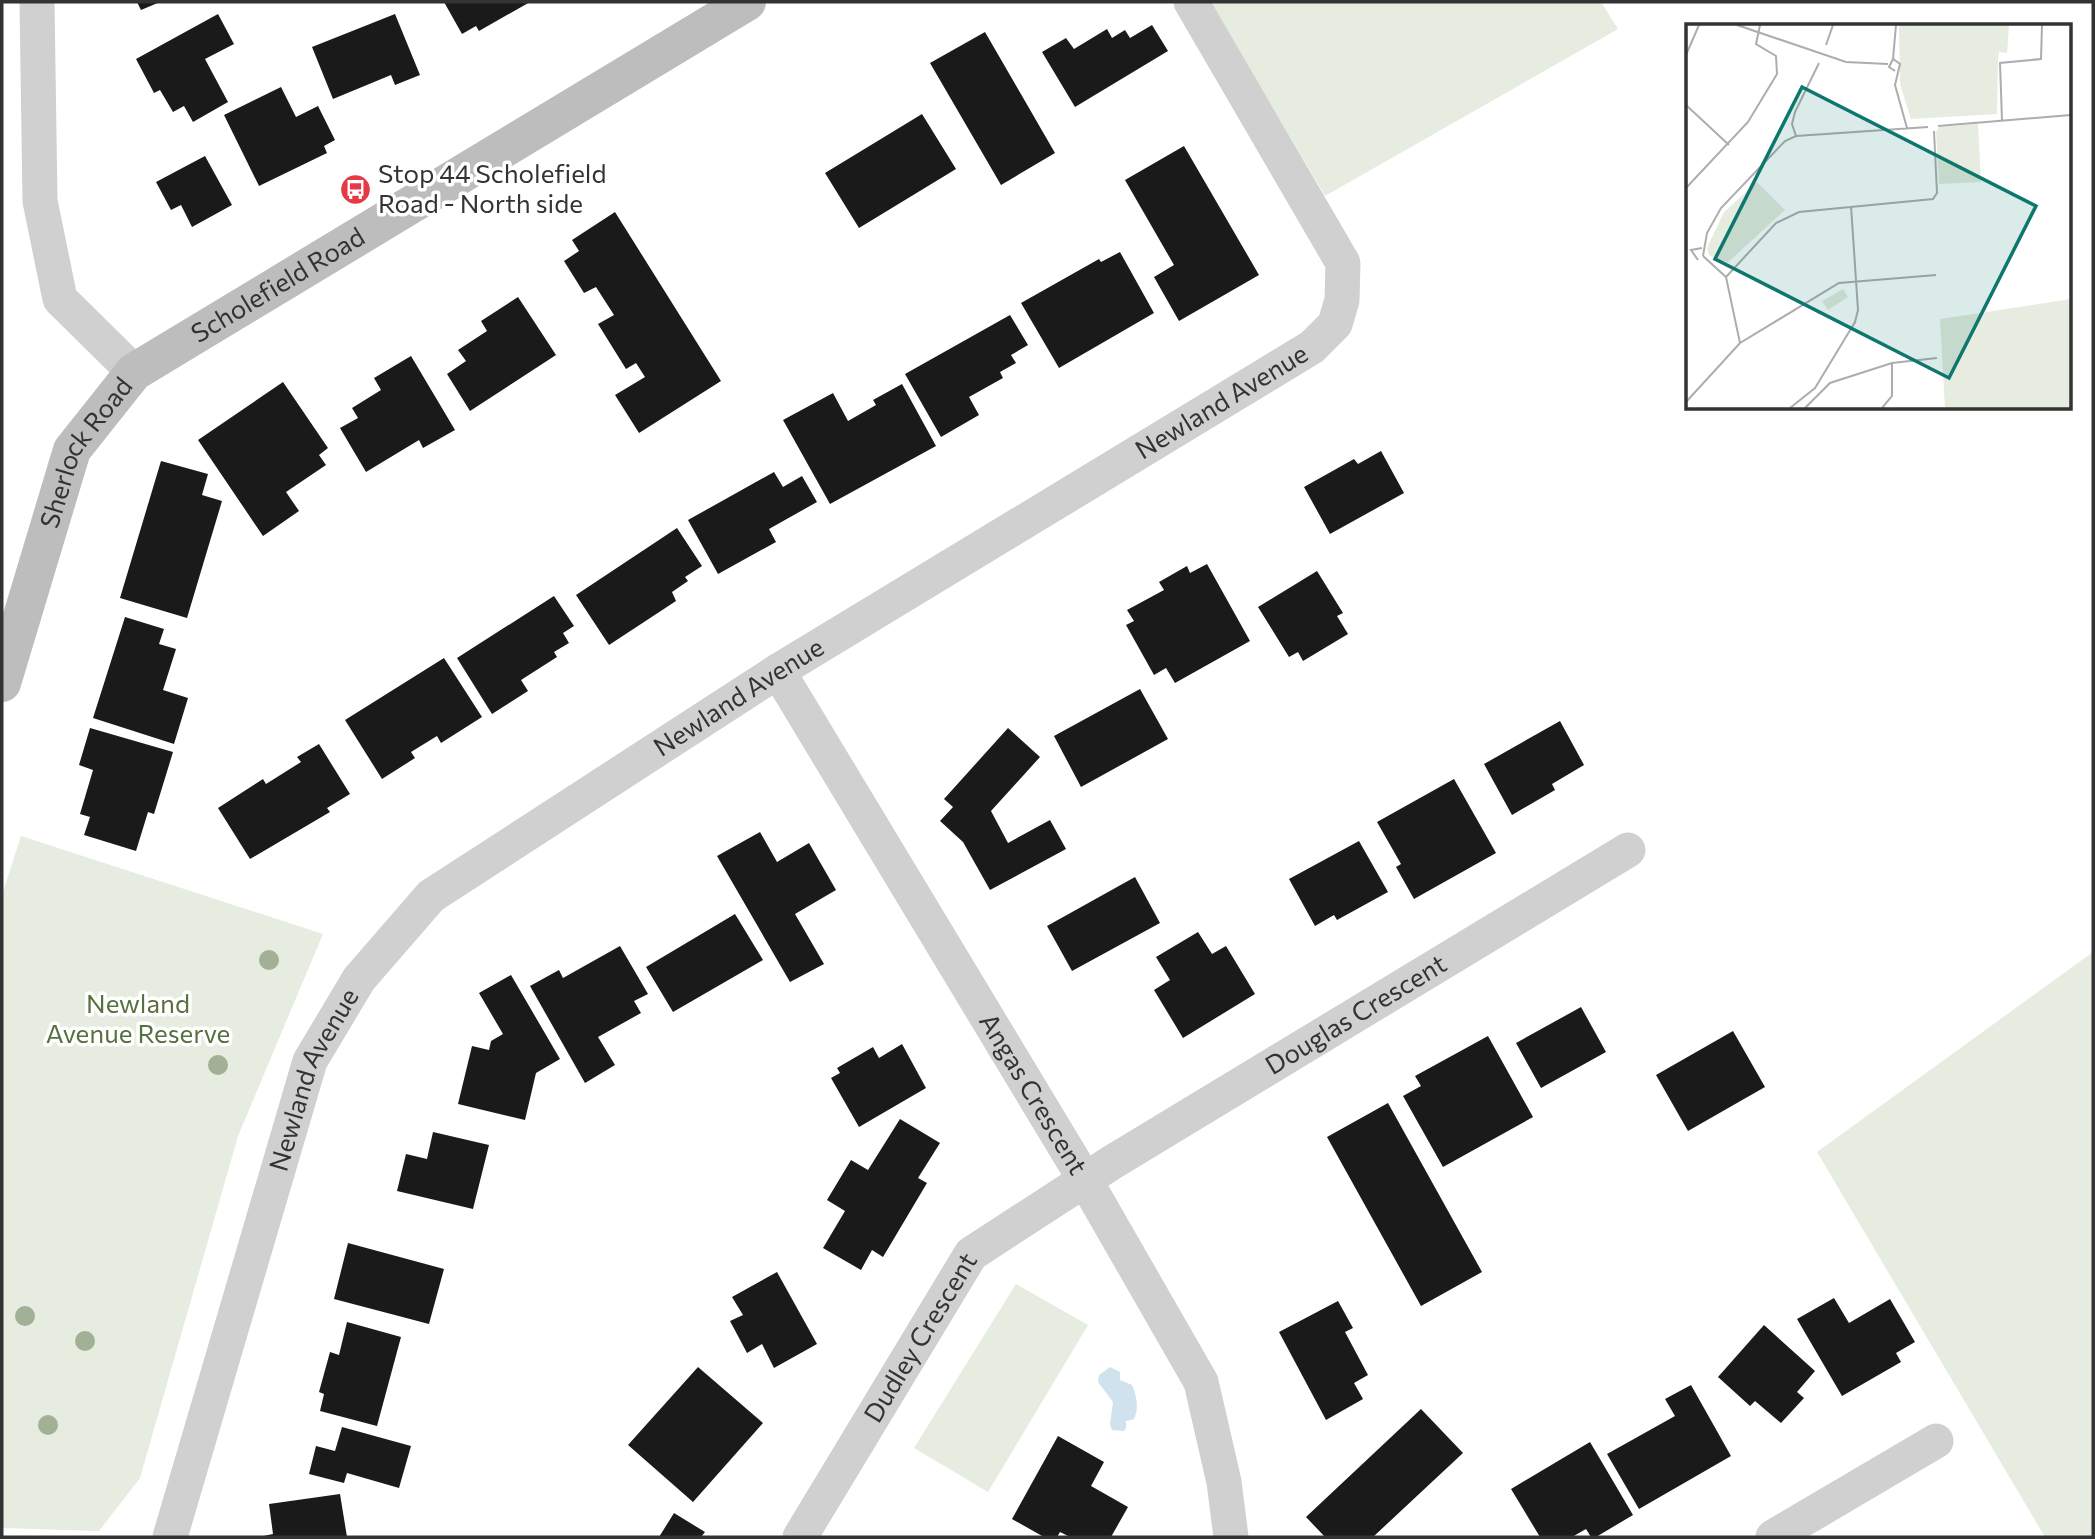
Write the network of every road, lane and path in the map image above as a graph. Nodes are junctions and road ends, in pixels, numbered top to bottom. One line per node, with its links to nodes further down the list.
1 (37, 2): 4 (street, Sherlock Road)
2 (747, 2): 4 (street, Scholefield Road)
3 (1191, 2): 5 (street, Newland Avenue)
4 (134, 372): 6 (street, Sherlock Road)
5 (778, 671): 8 (street, Angas Crescent); 10 (street, Newland Avenue)
6 (2, 683)
7 (1628, 850): 8 (street, Douglas Crescent)
8 (1085, 1180): 11 (street, Dudley Crescent); 12 (street, Angas Crescent)
9 (1936, 1441): 13 (street)
10 (170, 1537)
11 (800, 1537)
12 (1231, 1537)
13 (1773, 1537)

